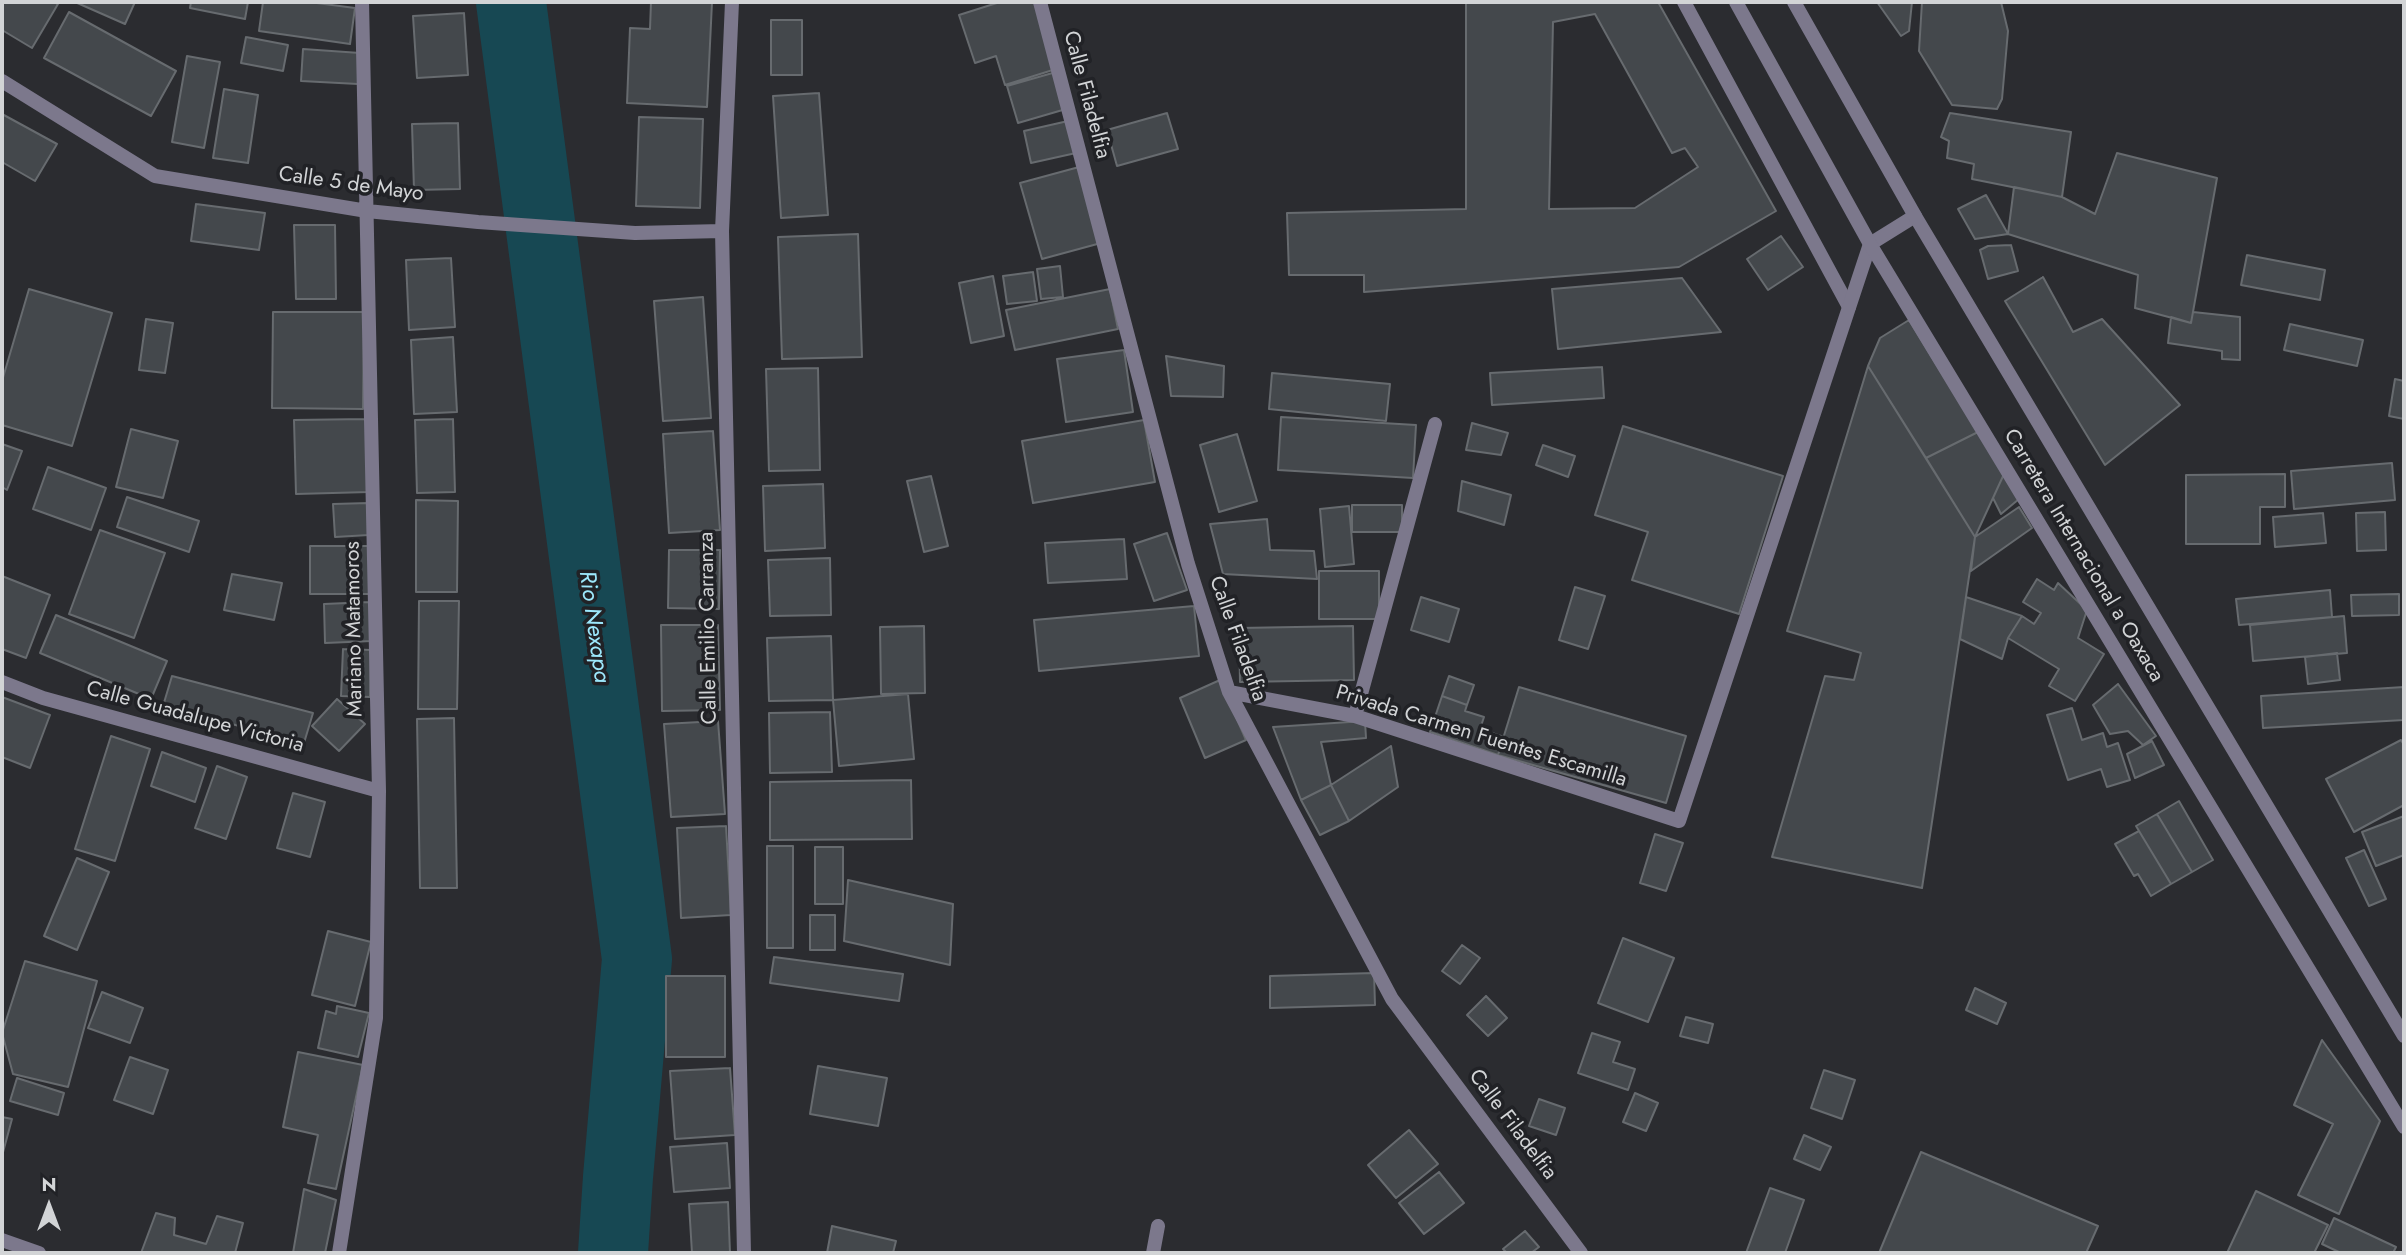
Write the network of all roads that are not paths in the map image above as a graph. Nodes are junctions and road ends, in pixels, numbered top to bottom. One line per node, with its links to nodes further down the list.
1 (362, 2): 8 (street, Mariano Matamoros)
2 (732, 2): 10 (street, Calle Emilio Carranza)
3 (1040, 2): 15 (street, Calle Filadelfia)
4 (1684, 2): 12 (street)
5 (1736, 2): 11 (street, Carretera Internacional a Oaxaca)
6 (1794, 2): 9 (street, Carretera Internacional a Oaxaca)
7 (2, 81): 8 (street, Calle 5 de Mayo)
8 (367, 211): 10 (street, Calle 5 de Mayo); 17 (street, Mariano Matamoros)
9 (1915, 216): 11 (street); 18 (street, Carretera Internacional a Oaxaca)
10 (722, 231): 24 (street, Calle Emilio Carranza)
11 (1870, 244): 12 (street); 19 (street, Carretera Internacional a Oaxaca)
12 (1849, 307): 16 (street, Privada Carmen Fuentes Escamilla)
13 (1435, 424): 16 (street)
14 (2, 682): 17 (street, Calle Guadalupe Victoria)
15 (1229, 692): 16 (street, Privada Carmen Fuentes Escamilla); 26 (street, Calle Filadelfia)
16 (1355, 716)
17 (379, 791): 23 (street, Mariano Matamoros)
18 (2404, 1036)
19 (2404, 1128)
20 (1158, 1226): 25 (street)
21 (2, 1240): 22 (street)
22 (39, 1253)
23 (340, 1253)
24 (744, 1253)
25 (1153, 1253)
26 (1581, 1253)

